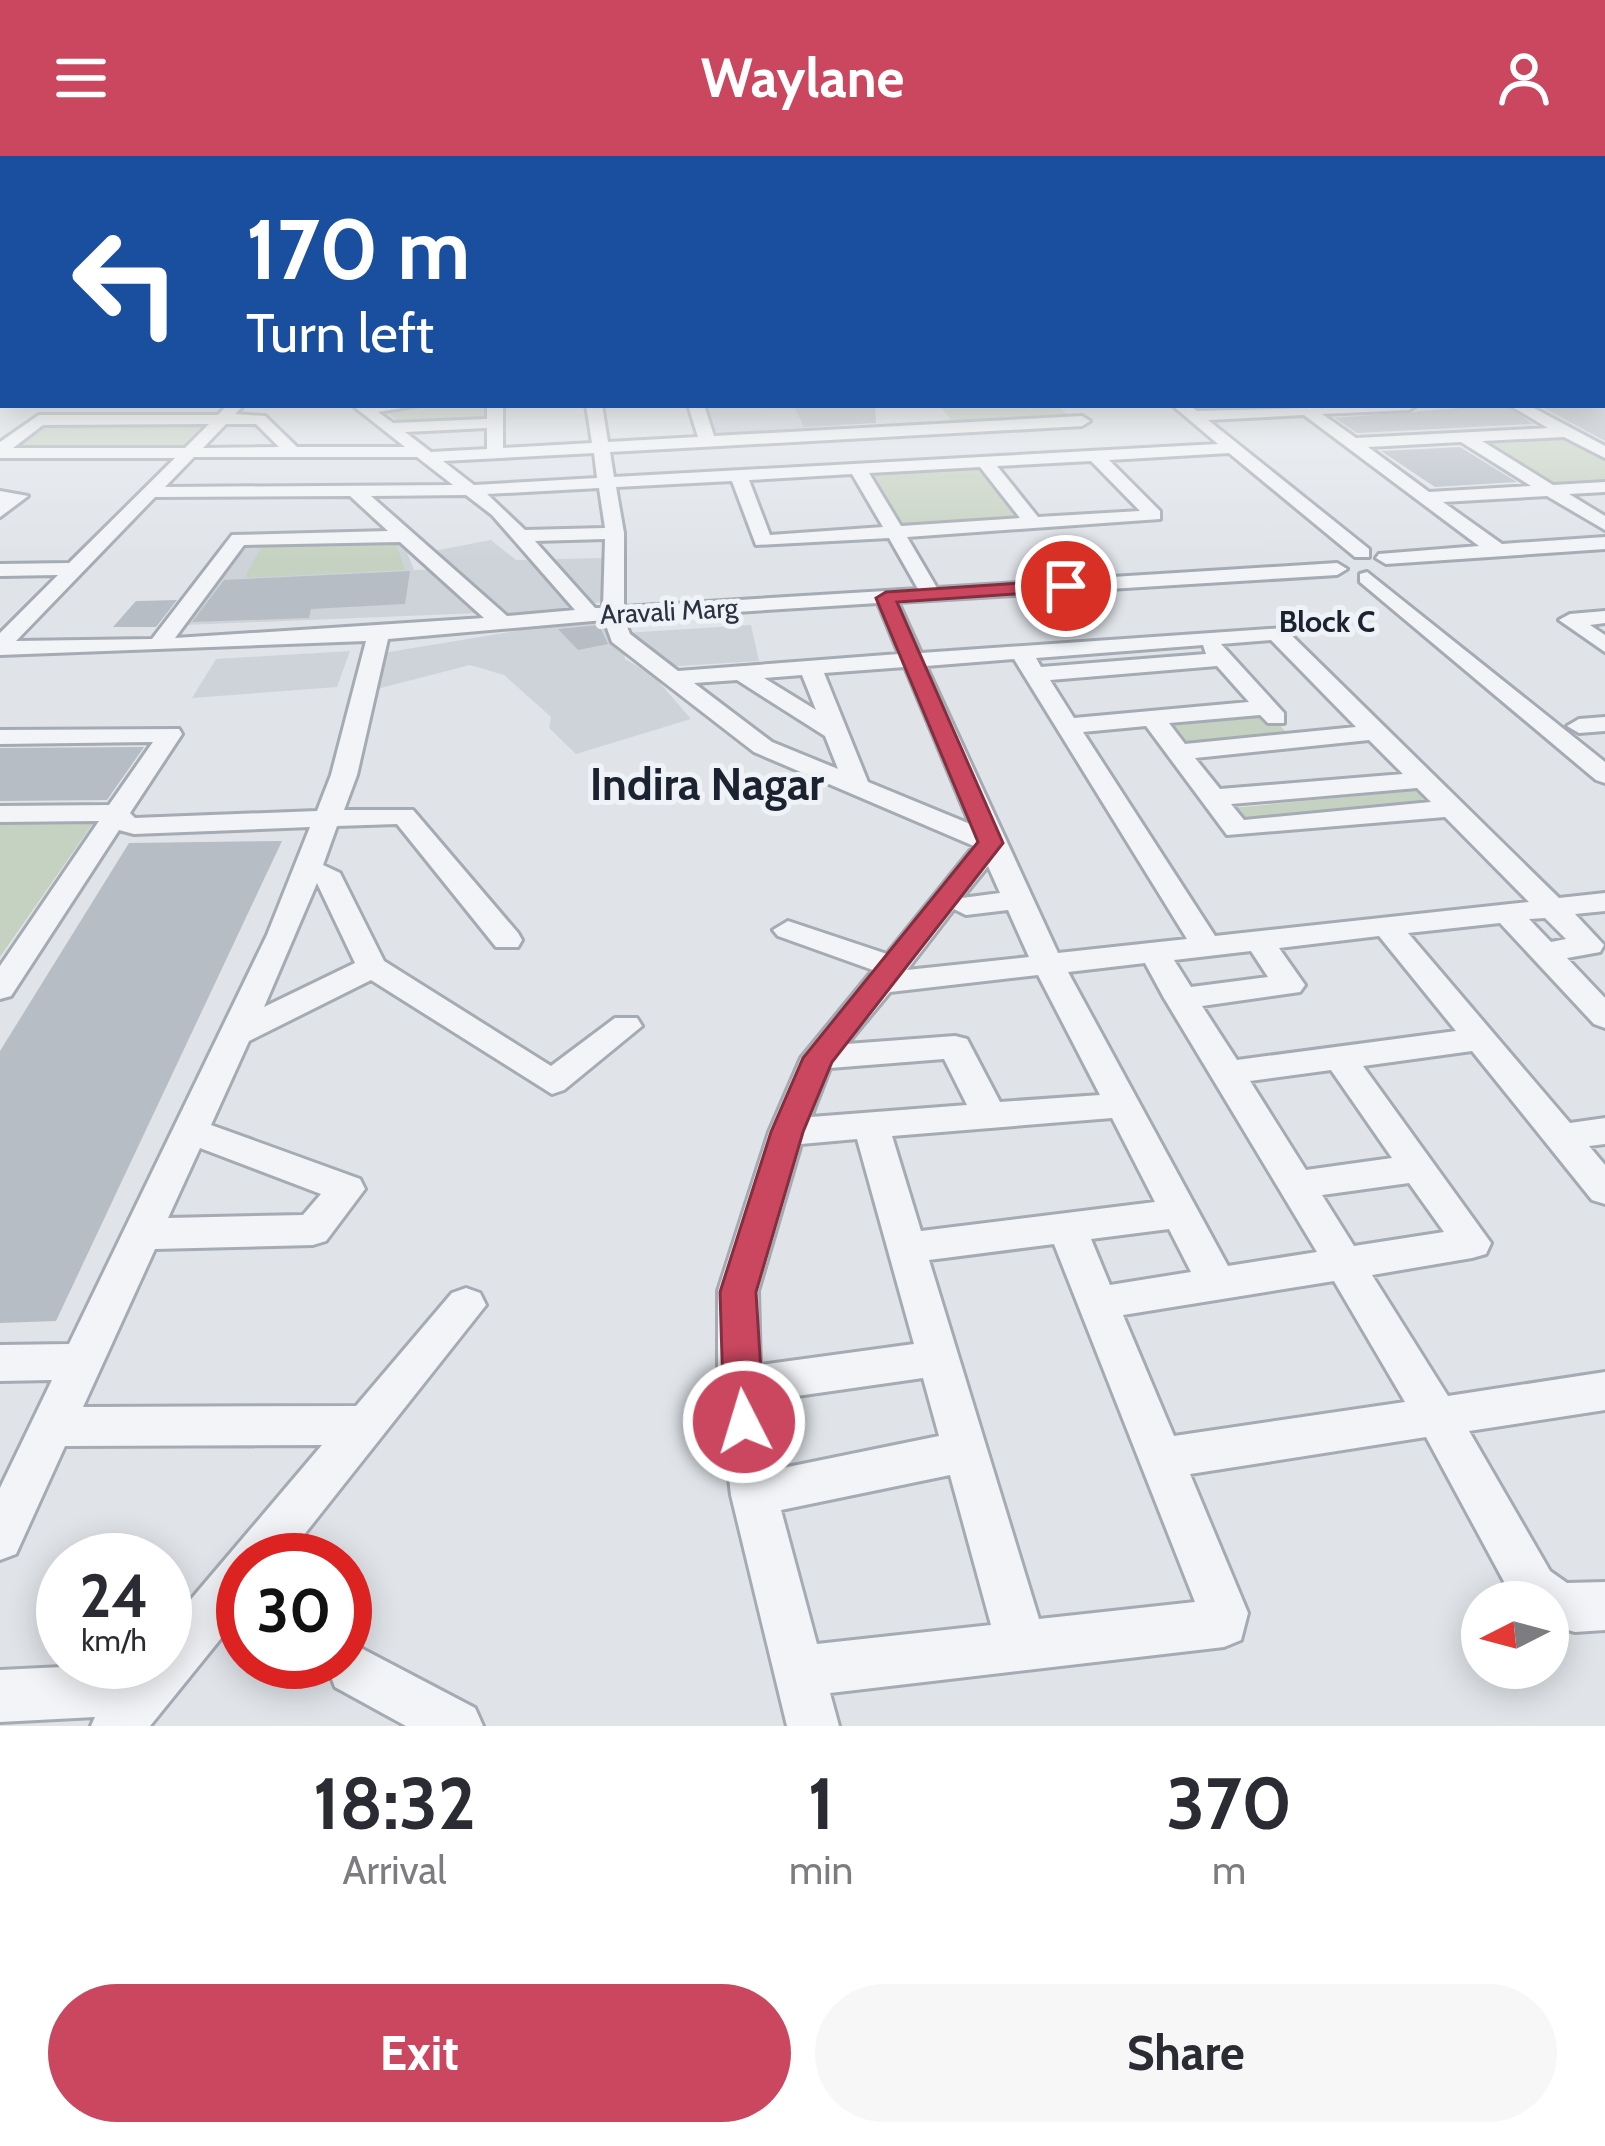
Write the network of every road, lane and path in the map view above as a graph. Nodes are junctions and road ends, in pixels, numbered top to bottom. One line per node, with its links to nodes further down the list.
1 (369, 411): 12 (street)
2 (595, 411): 18 (street)
3 (698, 411): 16 (street)
4 (933, 411): 13 (street)
5 (1072, 411): 13 (street)
6 (1171, 411): 19 (street)
7 (1187, 411): 19 (street)
8 (1309, 411): 17 (street)
9 (1528, 411): 14 (street)
10 (229, 412): 20 (street); 21 (street); 22 (street)
11 (495, 414): 12 (street); 23 (street)
12 (390, 428): 25 (street)
13 (946, 429): 16 (street); 27 (street)
14 (1567, 432): 15 (street); 24 (street)
15 (1464, 437): 17 (street); 33 (street)
16 (708, 442): 18 (street)
17 (1356, 442): 37 (street)
18 (601, 447): 23 (street); 30 (street)
19 (1224, 448): 26 (street); 47 (street)
20 (0, 451): 21 (street)
21 (190, 452): 22 (street); 35 (street)
22 (292, 452): 25 (street)
23 (495, 453): 25 (street)
24 (1605, 453)
25 (425, 455): 32 (street)
26 (1096, 456): 27 (street); 39 (street)
27 (979, 462): 28 (street); 39 (street)
28 (858, 469): 29 (street); 41 (street)
29 (739, 476): 30 (street); 41 (street)
30 (607, 483): 32 (street); 42 (street)
31 (1605, 487): 33 (street)
32 (470, 490): 34 (street); 44 (street)
33 (1551, 490): 37 (street); 40 (street)
34 (355, 491): 35 (street); 43 (street)
35 (150, 492): 49 (street)
36 (0, 496): 38 (street)
37 (1430, 497): 46 (street)
38 (0, 512)
39 (1033, 523): 41 (street)
40 (1605, 524)
41 (895, 532): 52 (street)
42 (615, 533): 44 (street); 54 (street)
43 (405, 536): 56 (street); 59 (street)
44 (524, 536): 54 (street)
45 (1601, 549): 46 (street); 48 (street)
46 (1497, 550): 48 (street)
47 (1347, 559): 48 (street); 51 (street); 52 (street, Aravali Marg)
48 (1392, 566): 51 (street); 72 (street)
49 (74, 569): 50 (street); 61 (street)
50 (0, 570)
51 (1367, 578): 79 (street)
52 (931, 594): 53 (street, Aravali Marg)
53 (886, 598): 54 (street, Aravali Marg); 63 (street)
54 (602, 616): 56 (street, Aravali Marg); 67 (street)
55 (1605, 617): 60 (street)
56 (505, 626): 57 (street, Aravali Marg)
57 (380, 634): 59 (street, Aravali Marg); 86 (street)
58 (1204, 638): 62 (street); 64 (street); 74 (street)
59 (158, 645): 61 (street, Aravali Marg)
60 (1605, 645)
61 (0, 646)
62 (1223, 659): 64 (street); 68 (street)
63 (913, 660): 64 (street); 65 (street); 87 (street)
64 (1028, 663): 71 (street)
65 (811, 668): 66 (street); 73 (street)
66 (741, 673): 67 (street); 73 (street)
67 (673, 678): 81 (street)
68 (1267, 707): 69 (street); 76 (street)
69 (1152, 718): 71 (street); 78 (street)
70 (1605, 724): 72 (street)
71 (1067, 726): 98 (street)
72 (1579, 726): 77 (street)
73 (831, 730): 81 (street)
74 (1376, 732): 76 (street); 80 (street)
75 (0, 736): 84 (street)
76 (1296, 740): 78 (street)
77 (1605, 748)
78 (1178, 752): 82 (street)
79 (1605, 775)
80 (1422, 780): 82 (street); 83 (street)
81 (860, 791): 87 (street)
82 (1211, 798): 83 (street)
83 (1452, 808): 92 (street)
84 (117, 813): 85 (street); 86 (street); 104 (street)
85 (0, 814)
86 (328, 819): 88 (street); 96 (street)
87 (991, 843): 89 (street); 103 (street)
88 (306, 873): 102 (street); 108 (street)
89 (1018, 900): 91 (street); 101 (street)
90 (1605, 902): 92 (street)
91 (966, 906)
92 (1552, 908): 93 (street); 100 (street)
93 (1507, 913): 94 (street); 100 (street)
94 (1386, 926): 97 (street); 109 (street)
95 (788, 930): 103 (street)
96 (507, 940)
97 (1258, 940): 98 (street); 105 (street)
98 (1205, 946): 99 (street)
99 (1153, 951): 101 (street); 105 (street)
100 (1544, 952): 106 (street)
101 (1048, 964): 103 (street); 113 (street)
102 (372, 967): 107 (street); 108 (street)
103 (887, 975): 110 (street)
104 (0, 989)
105 (1180, 998): 112 (street)
106 (1605, 1017)
107 (626, 1025)
108 (236, 1034): 117 (street)
109 (1480, 1039): 111 (street); 119 (street)
110 (818, 1058): 114 (street); 118 (street)
111 (1340, 1058): 112 (street); 120 (street)
112 (1226, 1073): 121 (street)
113 (1124, 1105): 114 (street); 123 (street)
114 (990, 1117): 115 (street)
115 (871, 1126): 118 (street); 126 (street)
116 (1605, 1131): 119 (street)
117 (191, 1132): 125 (street); 125 (street)
118 (787, 1132): 134 (street)
119 (1562, 1137): 122 (street)
120 (1416, 1168): 121 (street); 127 (street)
121 (1298, 1186): 127 (street)
122 (1605, 1190)
123 (1180, 1213): 124 (street); 128 (street)
124 (1067, 1228): 126 (street); 129 (street)
125 (142, 1234): 132 (street)
126 (906, 1248): 131 (street)
127 (1344, 1262): 128 (street); 136 (street)
128 (1217, 1283): 129 (street)
129 (1098, 1303): 140 (street)
130 (466, 1305): 137 (street)
131 (938, 1358): 134 (street); 139 (street)
132 (83, 1362): 133 (street); 138 (street)
133 (0, 1363)
134 (739, 1386): 141 (street)
135 (1605, 1391): 136 (street)
136 (1437, 1416): 140 (street); 145 (street)
137 (366, 1425): 138 (street); 142 (street)
138 (52, 1427): 143 (street)
139 (965, 1451): 141 (street); 146 (street)
140 (1161, 1458): 146 (street)
141 (754, 1495): 147 (street)
142 (276, 1533)
143 (0, 1538)
144 (216, 1606): 150 (street)
145 (1605, 1606)
146 (1022, 1646): 147 (street)
147 (802, 1671): 152 (street)
148 (372, 1680): 151 (street)
149 (0, 1696): 150 (street)
150 (132, 1707)
151 (457, 1726)
152 (813, 1726)

